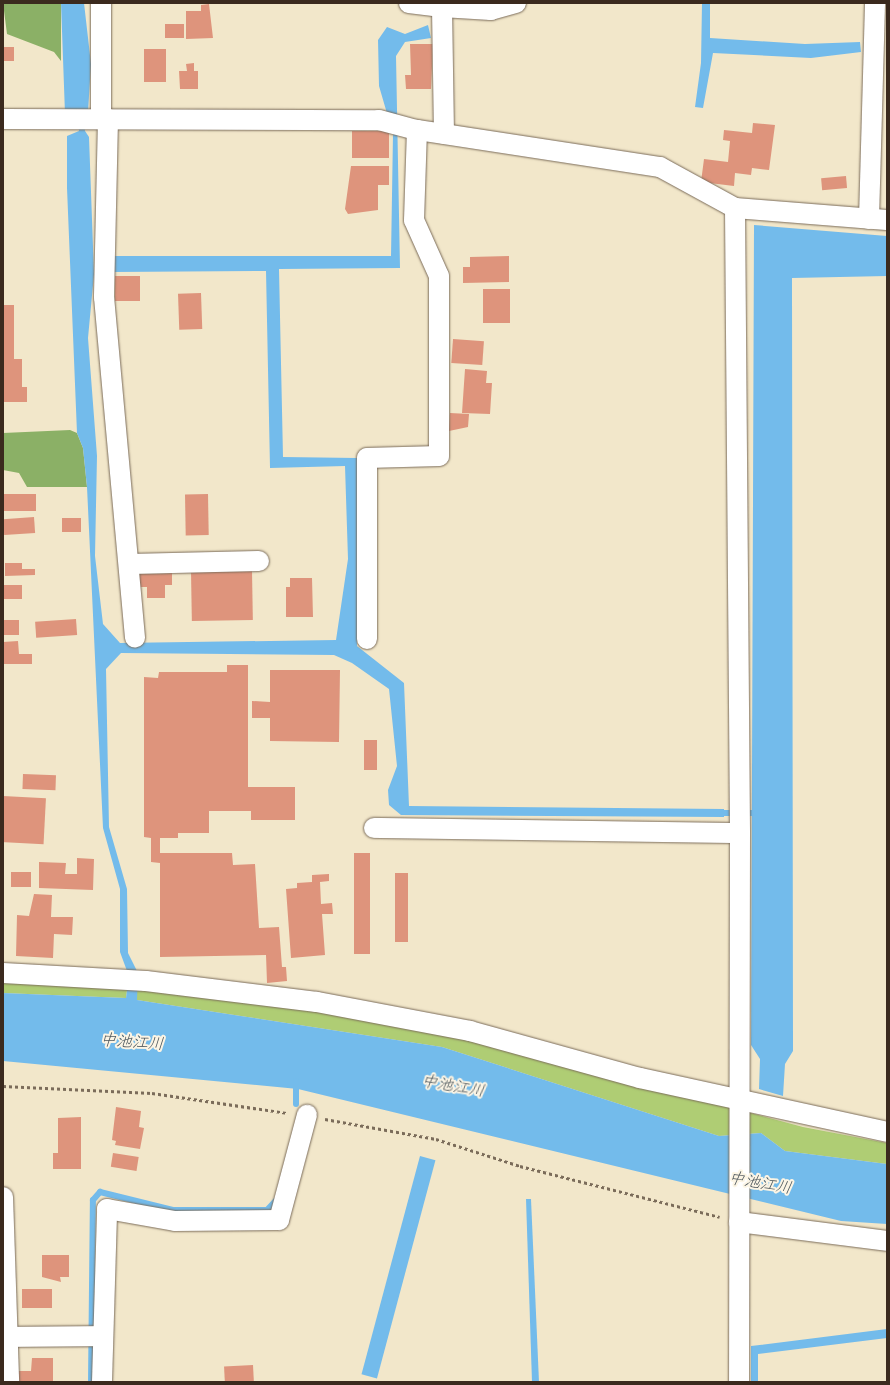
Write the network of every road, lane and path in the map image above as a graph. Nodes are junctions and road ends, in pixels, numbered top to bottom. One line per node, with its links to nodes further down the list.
1 (101, 3): 7 (street)
2 (409, 3): 5 (street)
3 (516, 3): 5 (street)
4 (875, 3): 11 (street)
5 (442, 7): 9 (street)
6 (3, 119): 7 (street)
7 (93, 119): 8 (street); 13 (street)
8 (411, 128): 9 (street); 15 (street)
9 (444, 134): 10 (street)
10 (735, 208): 11 (street); 17 (street)
11 (878, 220)
12 (259, 561): 13 (street)
13 (129, 564): 14 (street)
14 (135, 638)
15 (367, 639)
16 (374, 828): 17 (street)
17 (740, 832): 20 (street)
18 (3, 973): 20 (street)
19 (3, 1086): 21 (path)
20 (739, 1106): 22 (street); 24 (street)
21 (307, 1116): 24 (path); 26 (street)
22 (887, 1132)
23 (3, 1197): 27 (street)
24 (739, 1217): 25 (street); 30 (street)
25 (887, 1241)
26 (95, 1336): 27 (street); 29 (street)
27 (9, 1337): 28 (street)
28 (9, 1382)
29 (102, 1382)
30 (739, 1382)

